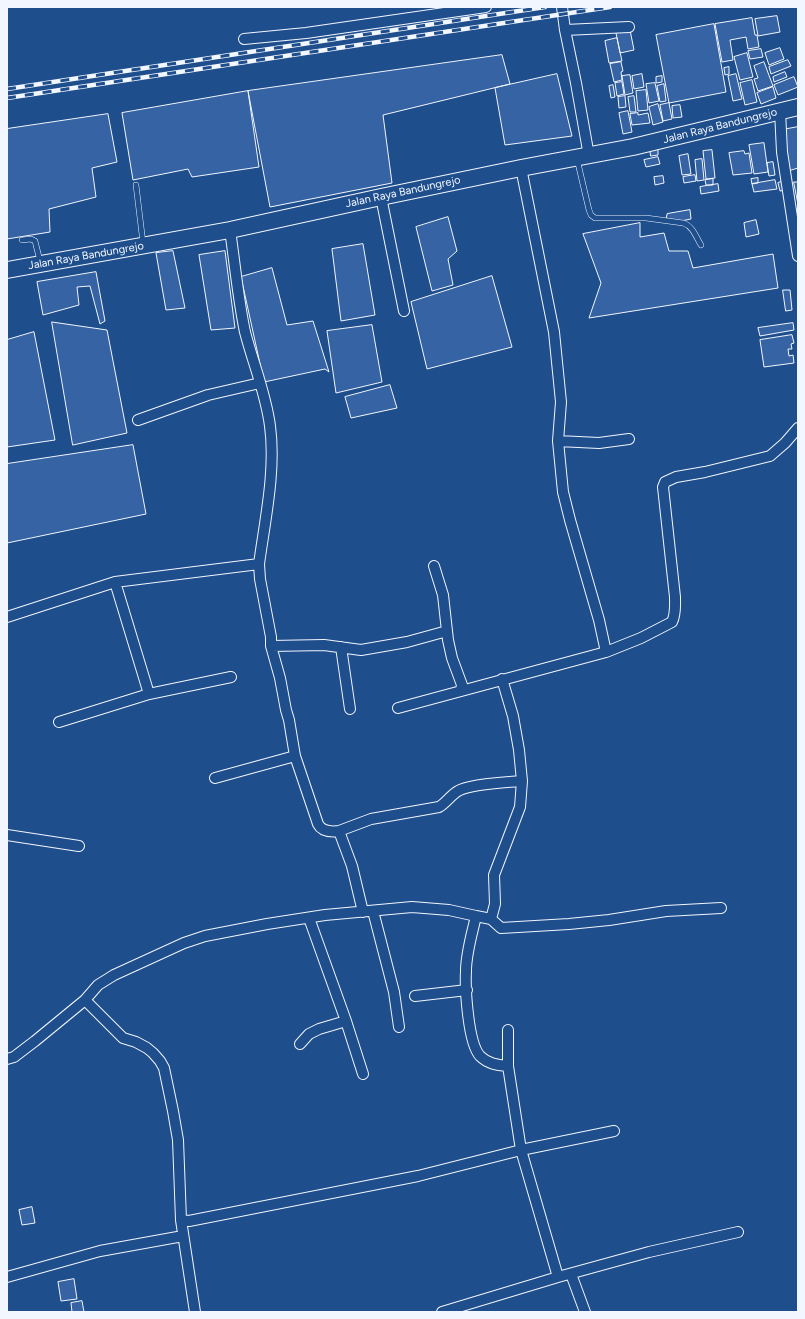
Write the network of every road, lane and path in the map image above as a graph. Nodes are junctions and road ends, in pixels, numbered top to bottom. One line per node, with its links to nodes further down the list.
1 (486, 7): 5 (street)
2 (562, 7): 4 (street)
3 (629, 27): 4 (street)
4 (565, 30): 8 (street)
5 (244, 39)
6 (798, 107): 7 (main road, Jalan Raya Bandungrejo)
7 (780, 111): 8 (main road, Jalan Raya Bandungrejo); 16 (street)
8 (583, 157): 9 (main road, Jalan Raya Bandungrejo); 15 (lane)
9 (521, 168): 11 (main road, Jalan Raya Bandungrejo); 24 (street)
10 (136, 185): 14 (lane)
11 (381, 196): 12 (main road, Jalan Raya Bandungrejo); 19 (street)
12 (230, 230): 14 (main road, Jalan Raya Bandungrejo); 20 (street)
13 (22, 240): 17 (lane)
14 (144, 246): 17 (main road, Jalan Raya Bandungrejo)
15 (701, 246)
16 (798, 256)
17 (41, 264): 18 (main road, Jalan Raya Bandungrejo)
18 (7, 270)
19 (404, 311)
20 (260, 384): 21 (street); 25 (street)
21 (138, 420)
22 (798, 428): 32 (street)
23 (630, 439): 24 (street)
24 (558, 441): 32 (street)
25 (259, 564): 27 (street); 30 (street)
26 (434, 566): 29 (street)
27 (116, 582): 28 (street); 36 (street)
28 (7, 617)
29 (447, 631): 31 (street); 35 (street)
30 (271, 646): 31 (street); 40 (street)
31 (341, 647): 38 (street)
32 (606, 652): 34 (street)
33 (231, 677): 36 (street)
34 (502, 679): 35 (street); 42 (street)
35 (461, 690): 37 (street)
36 (149, 694): 39 (street)
37 (398, 708)
38 (350, 709)
39 (59, 722)
40 (295, 756): 41 (street); 43 (street)
41 (215, 778)
42 (522, 780): 43 (street); 50 (street)
43 (339, 831): 47 (street)
44 (7, 835): 45 (street)
45 (79, 846)
46 (721, 908): 50 (street)
47 (368, 911): 48 (street); 49 (street); 55 (street)
48 (476, 916): 50 (street); 51 (street)
49 (309, 918): 53 (street); 54 (street)
50 (491, 919)
51 (467, 990): 52 (street); 59 (street)
52 (415, 996)
53 (85, 1000): 58 (street); 63 (street)
54 (346, 1021): 57 (street); 60 (street)
55 (399, 1027)
56 (508, 1030): 59 (street)
57 (300, 1044)
58 (7, 1059)
59 (508, 1066): 62 (street)
60 (363, 1074)
61 (614, 1131): 62 (street)
62 (521, 1150): 63 (street); 68 (street)
63 (181, 1220): 65 (street)
64 (738, 1232): 66 (street)
65 (183, 1236): 67 (street); 69 (street)
66 (571, 1274): 68 (street); 71 (street)
67 (7, 1277)
68 (558, 1277): 70 (street)
69 (195, 1312)
70 (442, 1312)
71 (585, 1312)

